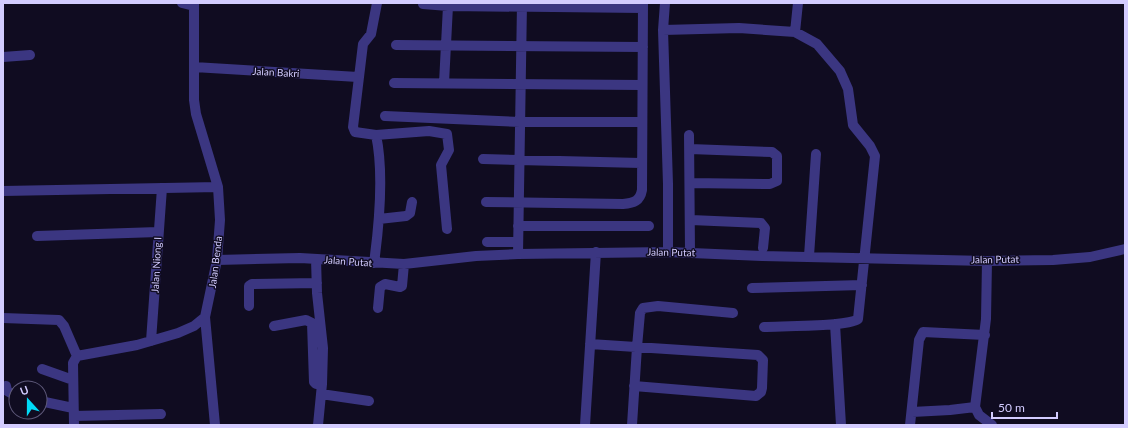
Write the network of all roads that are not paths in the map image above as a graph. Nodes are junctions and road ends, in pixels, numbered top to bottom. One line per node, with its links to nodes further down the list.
1 (182, 3): 5 (street)
2 (377, 3): 19 (street)
3 (665, 3): 10 (street)
4 (798, 3): 11 (street)
5 (194, 4): 18 (street, Jalan Benda)
6 (423, 4): 9 (street)
7 (522, 4): 8 (street); 9 (street); 14 (street)
8 (643, 5): 15 (street)
9 (448, 6): 13 (street)
10 (663, 30): 11 (street); 53 (street)
11 (795, 32): 58 (street)
12 (396, 45): 13 (street)
13 (445, 45): 14 (street); 21 (street)
14 (522, 45): 15 (street); 22 (street)
15 (643, 47): 23 (street)
16 (30, 55): 17 (street)
17 (3, 57)
18 (194, 67): 19 (street, Jalan Bakri); 35 (street, Jalan Benda)
19 (358, 77): 27 (street)
20 (394, 83): 21 (street)
21 (444, 83): 22 (street)
22 (522, 85): 23 (street); 25 (street)
23 (642, 85): 26 (street)
24 (385, 116): 25 (street)
25 (520, 122): 26 (street); 32 (street)
26 (642, 122): 33 (street)
27 (376, 135): 41 (street); 45 (street)
28 (689, 135): 29 (street)
29 (690, 149): 34 (street); 34 (street)
30 (816, 154): 56 (street)
31 (484, 160): 32 (street)
32 (519, 161): 33 (street); 40 (street)
33 (641, 163): 40 (street)
34 (690, 183): 42 (street)
35 (218, 187): 36 (street); 59 (street, Jalan Benda)
36 (162, 188): 37 (street); 46 (street, Jalan Niong I)
37 (3, 191)
38 (412, 202): 41 (street)
39 (486, 202): 40 (street)
40 (518, 203): 43 (street)
41 (379, 219): 61 (street)
42 (691, 220): 50 (street); 54 (street)
43 (518, 226): 44 (street); 49 (street)
44 (649, 226)
45 (447, 229)
46 (158, 232): 47 (street); 75 (street, Jalan Niong I)
47 (37, 236)
48 (487, 242): 49 (street)
49 (518, 242): 55 (street)
50 (763, 248)
51 (1125, 249): 60 (street, Jalan Putat)
52 (596, 252): 53 (street, Jalan Putat); 55 (street, Jalan Putat); 76 (street)
53 (668, 252): 54 (street, Jalan Putat)
54 (690, 252): 56 (street, Jalan Putat)
55 (518, 254): 62 (street, Jalan Putat)
56 (809, 256): 58 (street, Jalan Putat)
57 (316, 259): 59 (street, Jalan Putat); 61 (street, Jalan Putat); 63 (street)
58 (864, 259): 60 (street, Jalan Putat); 64 (street)
59 (217, 260): 69 (street, Jalan Benda)
60 (987, 260): 74 (street)
61 (374, 263): 62 (street, Jalan Putat)
62 (404, 264): 67 (street)
63 (317, 283): 66 (street); 83 (street)
64 (862, 285): 65 (street); 71 (street)
65 (752, 288)
66 (249, 306)
67 (378, 308)
68 (733, 313): 77 (street)
69 (205, 317): 75 (street); 92 (street)
70 (3, 318): 78 (street)
71 (835, 324): 73 (street); 96 (street)
72 (274, 326): 83 (street)
73 (764, 327)
74 (985, 335): 87 (street); 88 (street)
75 (151, 341): 78 (street)
76 (590, 344): 77 (street); 94 (street)
77 (637, 347): 82 (street); 82 (street)
78 (78, 356): 80 (street)
79 (42, 369): 80 (street)
80 (73, 380): 90 (street)
81 (6, 386): 84 (street)
82 (634, 386): 95 (street)
83 (322, 389): 85 (street); 93 (street)
84 (8, 392)
85 (368, 401)
86 (48, 405): 90 (street)
87 (976, 406): 88 (street); 91 (street)
88 (912, 412): 97 (street)
89 (161, 414): 90 (street)
90 (78, 418)
91 (989, 424)
92 (215, 425)
93 (318, 425)
94 (585, 425)
95 (632, 425)
96 (841, 425)
97 (910, 425)

